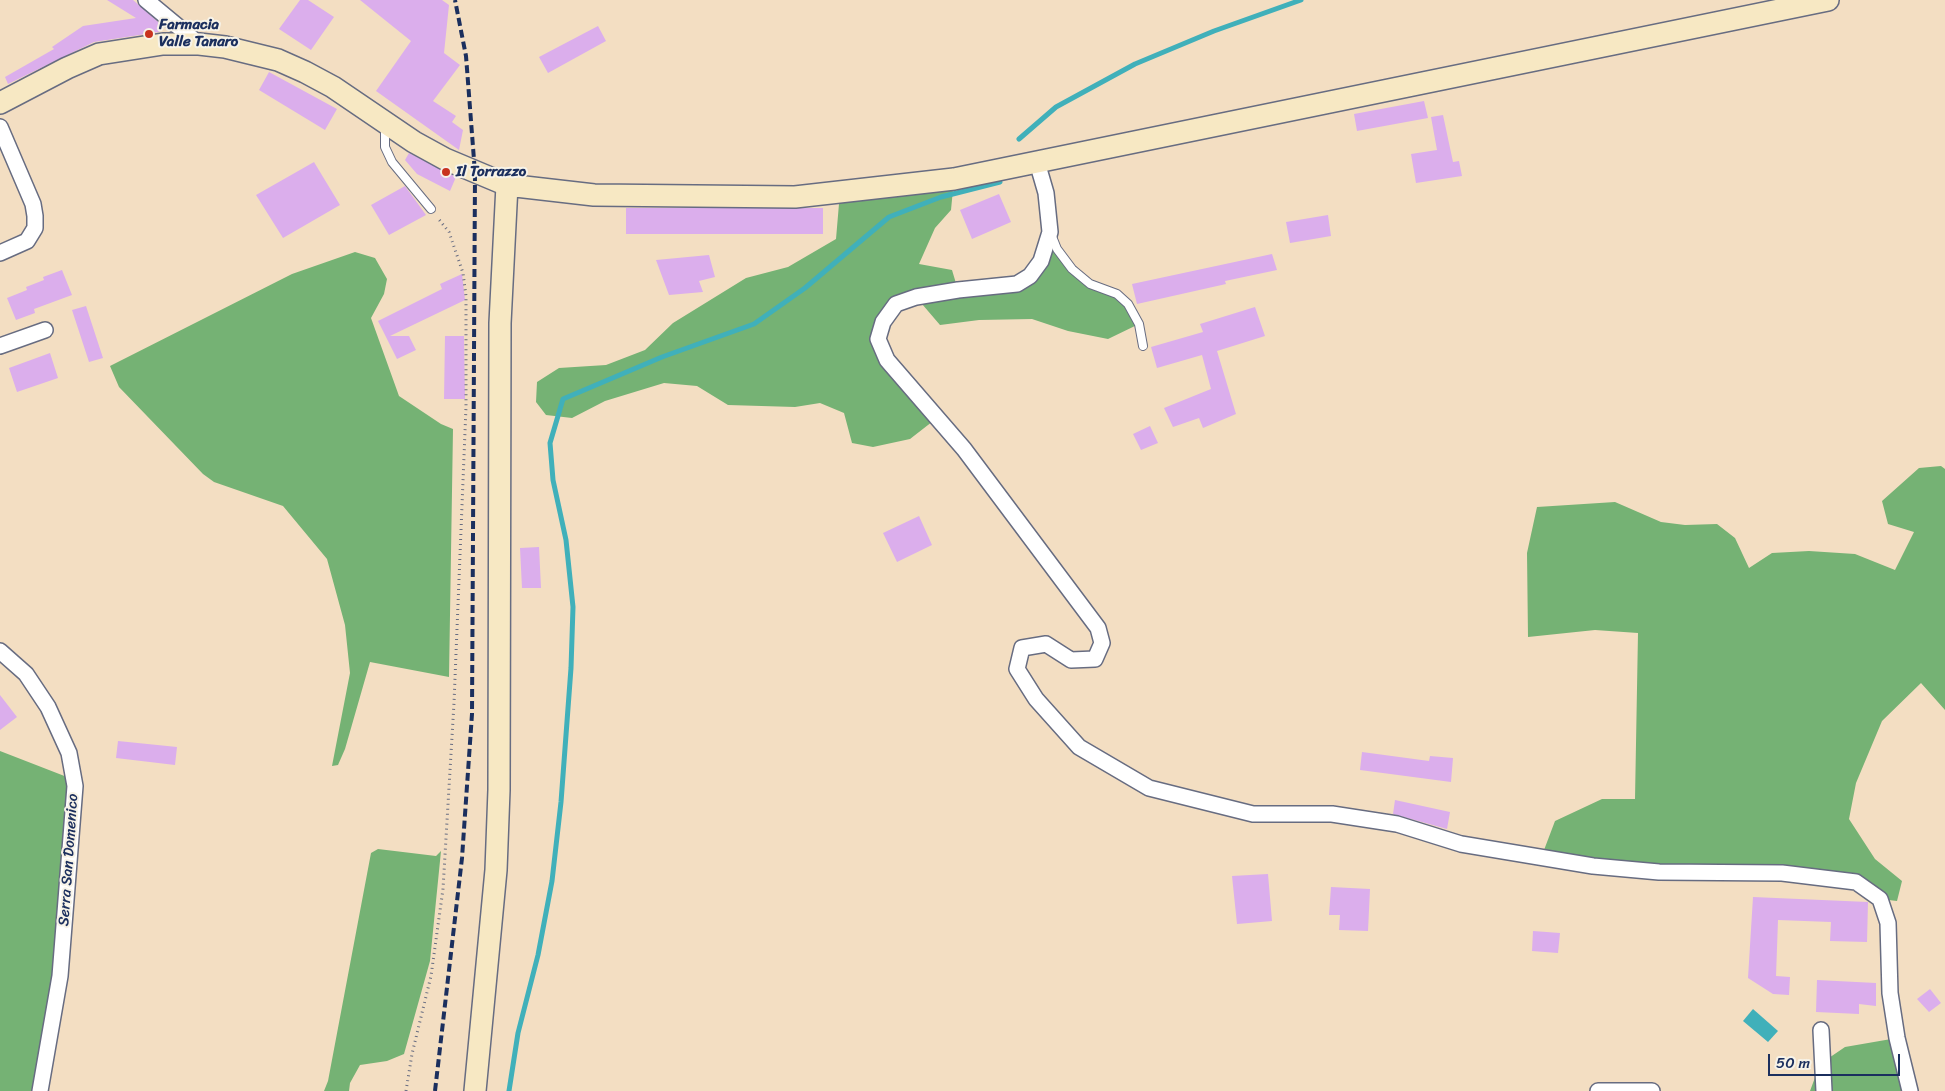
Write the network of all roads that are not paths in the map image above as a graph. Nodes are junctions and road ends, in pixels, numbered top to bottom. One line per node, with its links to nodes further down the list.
1 (146, 0): 3 (street)
2 (1828, 0): 7 (street)
3 (199, 44): 4 (street); 5 (street)
4 (0, 103)
5 (385, 122): 8 (street); 9 (lane)
6 (0, 127): 11 (street)
7 (1037, 162): 8 (street); 10 (street)
8 (507, 185): 18 (street)
9 (431, 209)
10 (1050, 232): 14 (lane); 22 (street)
11 (0, 253)
12 (45, 330): 13 (street)
13 (0, 346)
14 (1143, 346)
15 (0, 651): 17 (street, Serra San Domenico)
16 (1821, 1030): 21 (street)
17 (40, 1091)
18 (475, 1091)
19 (1598, 1091): 20 (street)
20 (1652, 1091)
21 (1824, 1091)
22 (1910, 1091)

